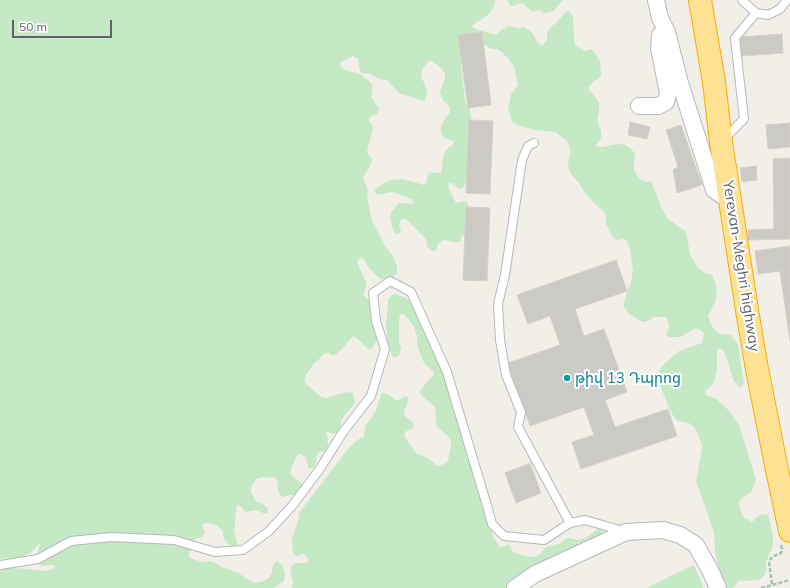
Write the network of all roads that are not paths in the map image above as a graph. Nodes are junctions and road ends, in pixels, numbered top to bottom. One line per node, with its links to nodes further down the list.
1 (656, 0): 6 (street)
2 (700, 0): 8 (highway, Yerevan-Meghri highway)
3 (742, 0): 5 (lane)
4 (787, 0): 5 (lane)
5 (756, 13): 8 (lane)
6 (667, 32): 7 (street); 10 (street)
7 (639, 106)
8 (721, 142): 10 (highway, Yerevan-Meghri highway)
9 (534, 143): 11 (lane)
10 (730, 202): 12 (highway, Yerevan-Meghri highway)
11 (570, 523): 13 (lane); 14 (lane)
12 (790, 531)
13 (626, 532): 15 (street); 16 (street)
14 (0, 565)
15 (515, 588)
16 (718, 588)

